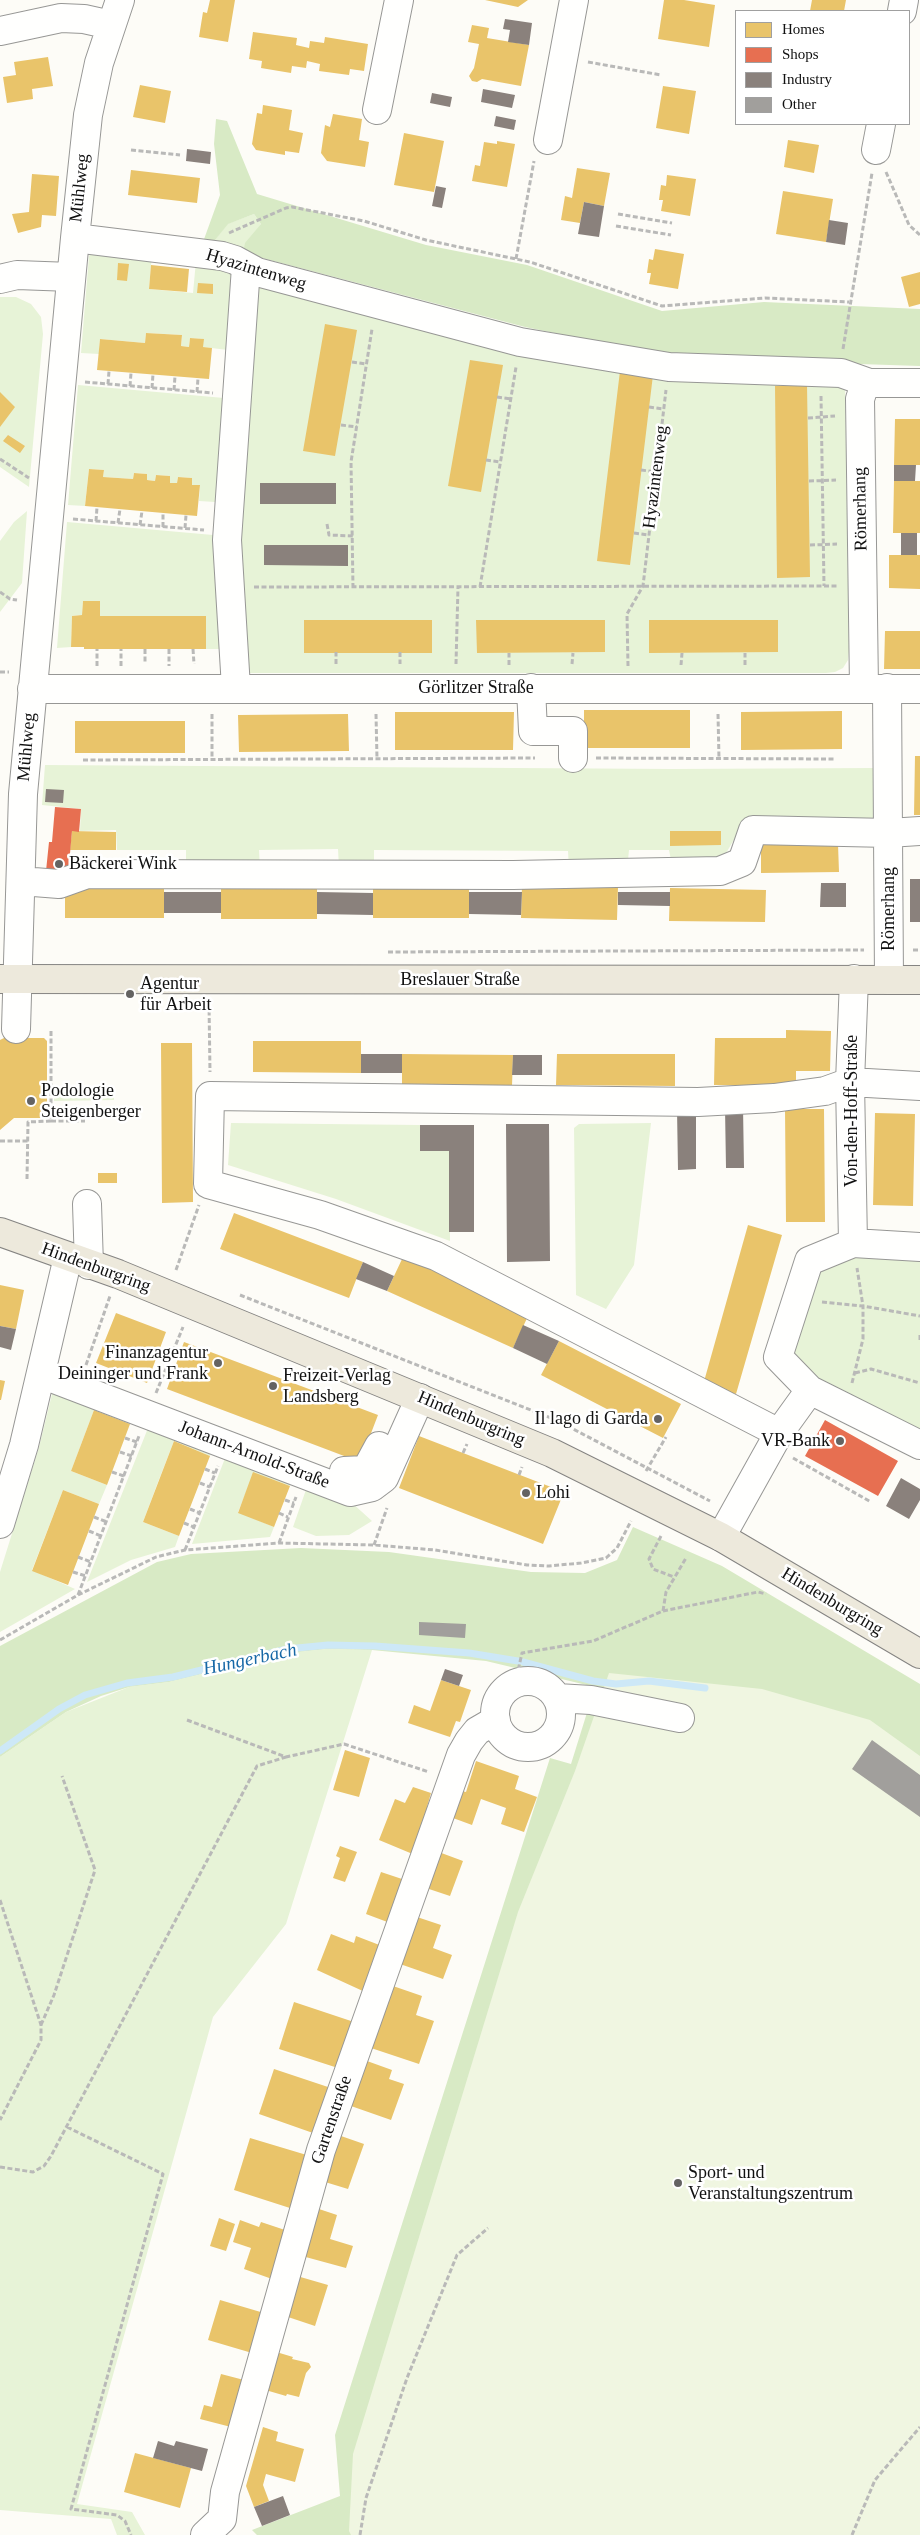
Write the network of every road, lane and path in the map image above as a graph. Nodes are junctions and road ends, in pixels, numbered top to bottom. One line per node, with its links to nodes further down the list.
1 (120, 0): 4 (street, Mühlweg)
2 (399, 0): 8 (street)
3 (574, 0): 6 (street)
4 (111, 25): 5 (street); 20 (street, Mühlweg)
5 (0, 31)
6 (564, 58): 7 (path); 10 (street)
7 (661, 76)
8 (377, 110)
9 (881, 125): 12 (street)
10 (548, 140): 21 (path)
11 (131, 150): 13 (path)
12 (876, 150): 18 (path); 25 (path)
13 (180, 155)
14 (618, 214): 15 (path)
15 (672, 223)
16 (616, 226): 17 (path)
17 (671, 235)
18 (920, 235)
19 (226, 236): 21 (path)
20 (75, 238): 22 (street, Hyazintenweg); 23 (street, Mühlweg)
21 (516, 259): 25 (path)
22 (246, 267): 26 (street, Hyazintenweg); 46 (street)
23 (71, 277): 24 (street); 38 (street, Mühlweg)
24 (0, 279)
25 (849, 302): 28 (path)
26 (376, 304): 27 (street, Hyazintenweg); 30 (path)
27 (520, 342): 31 (street, Hyazintenweg); 48 (path)
28 (845, 355)
29 (352, 362): 30 (path)
30 (366, 364): 52 (path)
31 (669, 367): 33 (street, Hyazintenweg); 50 (path, Hyazintenweg)
32 (109, 371): 41 (path)
33 (821, 372): 39 (street, Hyazintenweg); 75 (path)
34 (131, 373): 42 (path)
35 (153, 374): 43 (path)
36 (175, 376): 44 (path)
37 (198, 378): 45 (path)
38 (60, 380): 41 (path); 58 (street, Mühlweg)
39 (869, 383): 40 (street); 76 (street, Römerhang)
40 (920, 383)
41 (108, 384): 42 (path)
42 (130, 386): 43 (path)
43 (152, 388): 44 (path)
44 (174, 390): 45 (path)
45 (197, 392): 46 (path)
46 (236, 395): 70 (street)
47 (497, 397): 48 (path)
48 (510, 399): 55 (path)
49 (649, 407): 50 (path)
50 (664, 409): 57 (path, Hyazintenweg)
51 (341, 425): 52 (path)
52 (357, 428): 73 (path)
53 (0, 459): 58 (path)
54 (486, 460): 55 (path)
55 (500, 462): 79 (path)
56 (641, 470): 57 (path)
57 (657, 472): 72 (path, Hyazintenweg)
58 (49, 504): 64 (path); 88 (street, Mühlweg)
59 (97, 508): 64 (path)
60 (120, 509): 65 (path)
61 (142, 511): 67 (path)
62 (163, 513): 68 (path)
63 (186, 515): 69 (path)
64 (96, 521): 65 (path)
65 (118, 523): 67 (path)
66 (327, 524): 73 (path)
67 (140, 525): 68 (path)
68 (163, 527): 69 (path)
69 (184, 528): 70 (path)
70 (227, 532): 77 (street)
71 (634, 533): 72 (path)
72 (649, 535): 74 (path, Hyazintenweg)
73 (352, 536): 80 (path)
74 (643, 586): 75 (path); 79 (path); 85 (path)
75 (824, 586): 76 (path)
76 (863, 586): 87 (street, Römerhang)
77 (229, 587): 80 (path); 81 (street)
78 (458, 587): 79 (path); 80 (path); 83 (path)
79 (480, 587)
80 (353, 588)
81 (224, 688): 82 (street, Görlitzer Straße); 88 (street, Görlitzer Straße); 92 (path)
82 (376, 688): 83 (street, Görlitzer Straße); 90 (path)
83 (456, 688): 84 (street, Görlitzer Straße)
84 (532, 688): 85 (street, Görlitzer Straße); 91 (street)
85 (628, 688): 86 (street, Görlitzer Straße)
86 (717, 688): 87 (street, Görlitzer Straße); 93 (path)
87 (876, 688): 89 (street, Görlitzer Straße); 97 (street, Römerhang)
88 (32, 689): 98 (street, Mühlweg)
89 (920, 689)
90 (377, 758): 91 (path); 92 (path)
91 (573, 758): 93 (path)
92 (212, 759): 95 (path)
93 (719, 759): 94 (path)
94 (836, 759)
95 (83, 760)
96 (920, 831): 97 (street)
97 (889, 833): 98 (street); 99 (street, Römerhang)
98 (21, 881): 102 (street, Mühlweg)
99 (889, 950): 100 (path); 101 (path); 104 (street, Römerhang)
100 (920, 950)
101 (384, 952)
102 (8, 979): 103 (main road, Breslauer Straße); 107 (street, Mühlweg)
103 (854, 980): 104 (main road, Breslauer Straße); 109 (street, Von-den-Hoff-Straße)
104 (889, 980): 105 (main road, Breslauer Straße)
105 (920, 980)
106 (208, 1000): 111 (path)
107 (16, 1029)
108 (51, 1029): 113 (path)
109 (850, 1082): 110 (street); 111 (street); 120 (street, Von-den-Hoff-Straße)
110 (920, 1086)
111 (210, 1096): 117 (street)
112 (85, 1121): 113 (path)
113 (51, 1122): 115 (path)
114 (0, 1141): 115 (path)
115 (28, 1141): 116 (path)
116 (27, 1180)
117 (208, 1184): 123 (path); 141 (street)
118 (87, 1204): 122 (street)
119 (0, 1232): 122 (main road, Hindenburgring)
120 (853, 1243): 121 (street); 125 (street); 126 (path)
121 (920, 1247)
122 (78, 1261): 124 (main road, Hindenburgring); 132 (street)
123 (176, 1270)
124 (118, 1274): 134 (path); 136 (main road, Hindenburgring)
125 (797, 1299): 126 (path); 135 (street)
126 (862, 1306): 127 (path); 131 (path)
127 (920, 1316)
128 (185, 1322): 138 (path)
129 (920, 1335): 130 (path)
130 (920, 1342)
131 (855, 1373): 133 (path); 137 (path)
132 (41, 1374): 134 (street, Johann-Arnold-Straße); 151 (street)
133 (920, 1383)
134 (78, 1387): 138 (street, Johann-Arnold-Straße)
135 (810, 1390): 137 (street); 141 (street)
136 (411, 1394): 152 (street); 155 (street, Johann-Arnold-Straße); 163 (main road, Hindenburgring)
137 (844, 1407): 145 (street)
138 (147, 1414): 142 (path); 144 (street, Johann-Arnold-Straße)
139 (666, 1437): 163 (path)
140 (125, 1438): 142 (path)
141 (775, 1439): 161 (path); 176 (street)
142 (137, 1442): 148 (path)
143 (468, 1444): 147 (path)
144 (226, 1445): 154 (path); 155 (street, Johann-Arnold-Straße)
145 (920, 1445)
146 (120, 1452): 148 (path)
147 (464, 1453)
148 (132, 1456): 157 (path)
149 (522, 1466): 156 (path)
150 (205, 1469): 154 (path)
151 (8, 1470): 171 (street)
152 (344, 1471)
153 (112, 1472): 157 (path)
154 (215, 1473): 159 (path)
155 (304, 1475): 162 (path)
156 (519, 1475)
157 (124, 1476): 169 (path)
158 (200, 1483): 159 (path)
159 (210, 1486): 165 (path)
160 (285, 1500): 162 (path)
161 (871, 1502)
162 (294, 1503): 168 (path)
163 (633, 1504): 176 (main road, Hindenburgring); 177 (path)
164 (190, 1509): 165 (path)
165 (200, 1513): 172 (path)
166 (279, 1514): 168 (path)
167 (94, 1517): 169 (path)
168 (288, 1517): 177 (path)
169 (106, 1522): 175 (path)
170 (184, 1523): 172 (path)
171 (0, 1524)
172 (194, 1527): 178 (path)
173 (664, 1530): 184 (path)
174 (89, 1531): 175 (path)
175 (101, 1536): 181 (path)
176 (721, 1537): 189 (main road, Hindenburgring)
177 (279, 1543): 178 (path)
178 (185, 1550): 185 (path)
179 (78, 1557): 181 (path)
180 (686, 1558): 184 (path)
181 (91, 1562): 183 (path)
182 (73, 1572): 183 (path)
183 (86, 1576): 185 (path)
184 (674, 1577): 187 (path)
185 (78, 1595): 188 (path)
186 (767, 1595): 187 (path)
187 (663, 1611): 190 (path)
188 (0, 1640)
189 (920, 1654)
190 (515, 1684): 191 (street); 194 (street)
191 (557, 1698): 192 (street); 194 (street)
192 (680, 1718)
193 (187, 1720): 195 (path)
194 (496, 1720): 197 (street, Gartenstraße)
195 (286, 1757): 197 (path); 201 (path)
196 (62, 1776): 199 (path)
197 (453, 1779): 206 (street, Gartenstraße)
198 (0, 1900): 199 (path)
199 (41, 2025): 200 (path)
200 (0, 2120)
201 (67, 2127): 202 (path); 205 (path)
202 (0, 2167)
203 (488, 2228): 207 (path)
204 (920, 2427): 208 (path)
205 (131, 2535)
206 (205, 2535)
207 (360, 2535)
208 (852, 2535)

